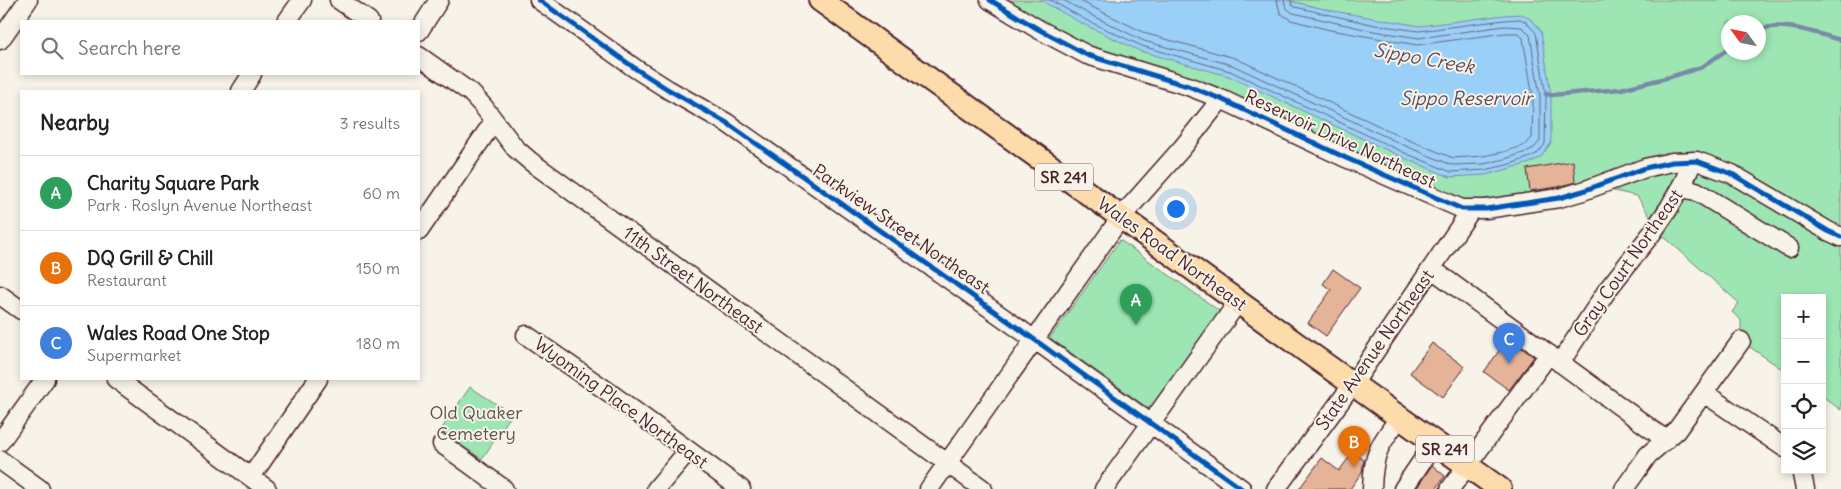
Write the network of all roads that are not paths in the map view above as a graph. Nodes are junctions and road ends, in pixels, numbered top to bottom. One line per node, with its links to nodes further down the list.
1 (28, 0): 11 (street)
2 (302, 0): 8 (street)
3 (339, 0): 9 (street)
4 (439, 0): 10 (street)
5 (539, 0): 29 (street, Parkview Street Northeast)
6 (820, 0): 20 (main road, Wales Road Northeast / SR 241)
7 (990, 0): 15 (street, Reservoir Drive Northeast)
8 (289, 20)
9 (368, 20)
10 (420, 29)
11 (0, 40)
12 (420, 57): 16 (street, 11th Street Northeast)
13 (251, 75): 14 (street)
14 (242, 90)
15 (1221, 99): 19 (street, Reservoir Drive Northeast); 20 (street)
16 (494, 121): 21 (street); 46 (street, 11th Street Northeast)
17 (1692, 161): 18 (street, Gray Court Northeast); 19 (street, Reservoir Drive Northeast); 22 (street, Reservoir Drive Northeast)
18 (1680, 188): 23 (street); 31 (street, Gray Court Northeast)
19 (1471, 210): 24 (street, State Avenue Northeast)
20 (1121, 218): 26 (main road, Wales Road Northeast / SR 241); 29 (street)
21 (420, 230)
22 (1841, 237)
23 (1789, 248)
24 (1432, 269): 31 (street); 35 (street, State Avenue Northeast)
25 (0, 295): 27 (street)
26 (1238, 302): 35 (main road, Wales Road Northeast / SR 241); 38 (street)
27 (20, 309)
28 (526, 335): 44 (street, Wyoming Place Northeast)
29 (1035, 340): 38 (street, Parkview Street Northeast); 46 (street)
30 (1741, 341): 36 (street)
31 (1554, 358): 39 (street); 47 (street, Gray Court Northeast)
32 (44, 380): 40 (street)
33 (117, 380): 49 (street)
34 (317, 380): 49 (street)
35 (1353, 384): 37 (main road, Wales Road Northeast / SR 241); 59 (street, State Avenue Northeast)
36 (1704, 393): 39 (street); 43 (street)
37 (1400, 417): 41 (main road, Wales Road Northeast / SR 241); 60 (street)
38 (1150, 424): 57 (street); 58 (street, Parkview Street Northeast)
39 (1666, 440): 64 (street)
40 (0, 442)
41 (1435, 442): 47 (main road, Wales Road Northeast / SR 241); 61 (street)
42 (442, 444): 52 (street)
43 (1781, 445)
44 (688, 451): 53 (street); 54 (street, Wyoming Place Northeast)
45 (0, 460): 50 (street)
46 (947, 463): 55 (street); 56 (street, 11th Street Northeast)
47 (1467, 465): 62 (street, Gray Court Northeast); 63 (main road, Wales Road Northeast / SR 241)
48 (1802, 474): 65 (street)
49 (251, 477): 51 (street)
50 (40, 489)
51 (267, 489)
52 (504, 489)
53 (656, 489)
54 (741, 489)
55 (929, 489)
56 (983, 489)
57 (1104, 489)
58 (1242, 489)
59 (1276, 489)
60 (1372, 489)
61 (1403, 489)
62 (1450, 489)
63 (1500, 489)
64 (1624, 489)
65 (1805, 489)

